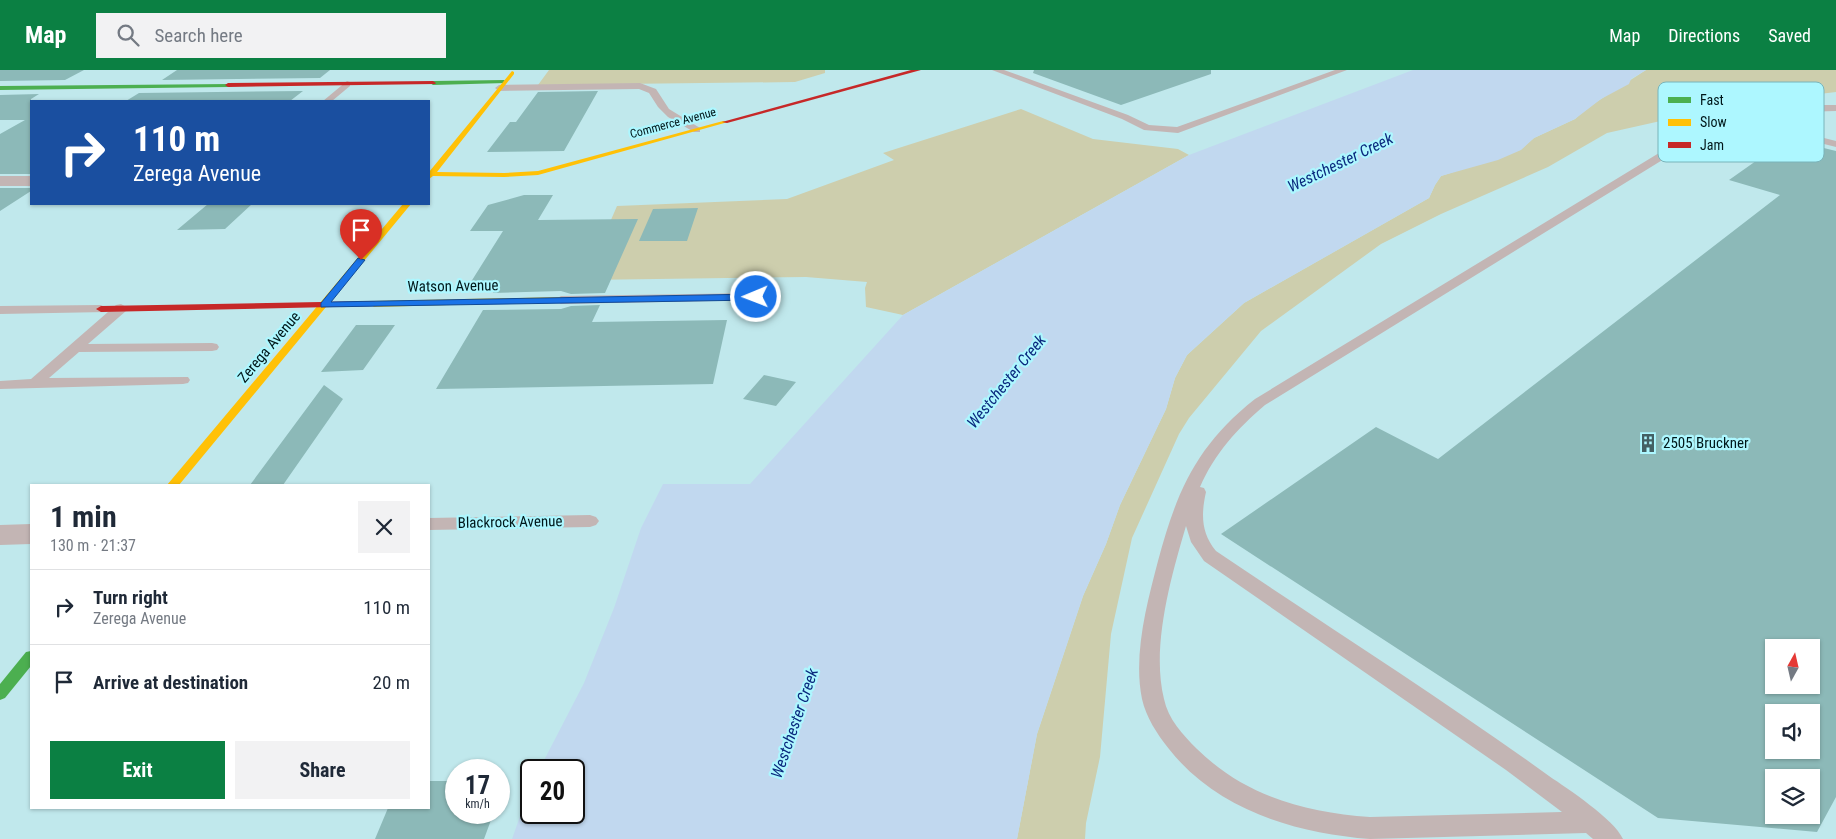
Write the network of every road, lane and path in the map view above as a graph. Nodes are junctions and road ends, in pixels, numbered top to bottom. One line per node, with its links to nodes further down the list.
1 (515, 70): 6 (main road)
2 (918, 70): 9 (main road, Commerce Avenue)
3 (1000, 70): 4 (lane)
4 (1343, 70)
5 (347, 84): 6 (main road); 7 (main road); 8 (lane)
6 (502, 85): 9 (lane); 12 (main road)
7 (0, 88)
8 (329, 100)
9 (697, 130): 12 (main road, Commerce Avenue)
10 (1658, 158): 34 (lane)
11 (1658, 161): 34 (lane)
12 (430, 175)
13 (0, 181): 14 (street)
14 (30, 181)
15 (406, 205): 18 (main road, Zerega Avenue)
16 (756, 297): 17 (lane, Watson Avenue)
17 (561, 300): 18 (main road, Watson Avenue)
18 (324, 305): 19 (main road, Watson Avenue); 27 (main road, Zerega Avenue)
19 (121, 308): 20 (main road, Watson Avenue); 23 (lane)
20 (101, 309): 21 (lane, Watson Avenue)
21 (0, 310)
22 (212, 347): 23 (lane)
23 (76, 348): 25 (lane)
24 (183, 380): 25 (lane)
25 (35, 383): 26 (lane)
26 (0, 385)
27 (174, 484)
28 (590, 520): 29 (lane, Blackrock Avenue)
29 (430, 524)
30 (30, 534): 31 (street)
31 (0, 535)
32 (30, 657): 33 (main road)
33 (0, 694)
34 (1592, 822): 35 (lane)
35 (1610, 839)

